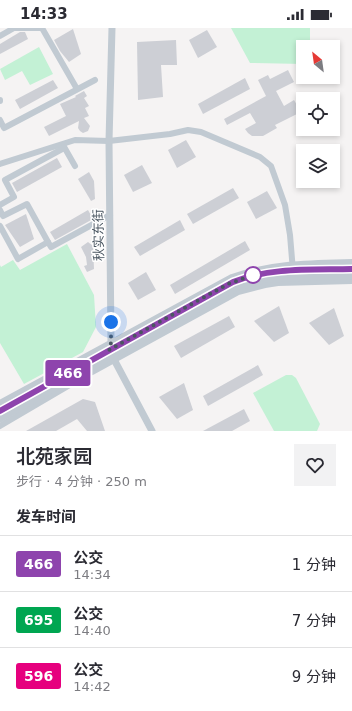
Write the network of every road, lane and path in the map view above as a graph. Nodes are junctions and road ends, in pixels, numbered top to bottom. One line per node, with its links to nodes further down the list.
1 (112, 28): 6 (street, 秋实东街)
2 (0, 36): 4 (street)
3 (95, 80): 4 (street)
4 (77, 89): 5 (street)
5 (0, 120)
6 (109, 141): 7 (street); 12 (street, 秋实东街); 16 (street)
7 (63, 146): 8 (street); 9 (street); 10 (street)
8 (0, 164)
9 (75, 166)
10 (0, 205)
11 (0, 210): 14 (street)
12 (110, 215): 14 (street); 20 (street, 秋实东街)
13 (0, 226): 14 (street)
14 (48, 242)
15 (352, 262): 16 (street)
16 (293, 267): 17 (street); 20 (street)
17 (352, 269)
18 (352, 276): 20 (street)
19 (352, 282): 20 (street)
20 (112, 352): 21 (street); 22 (street); 23 (street); 24 (street); 25 (street, 秋实东街)
21 (0, 403)
22 (0, 411)
23 (0, 419)
24 (0, 426)
25 (152, 431)

